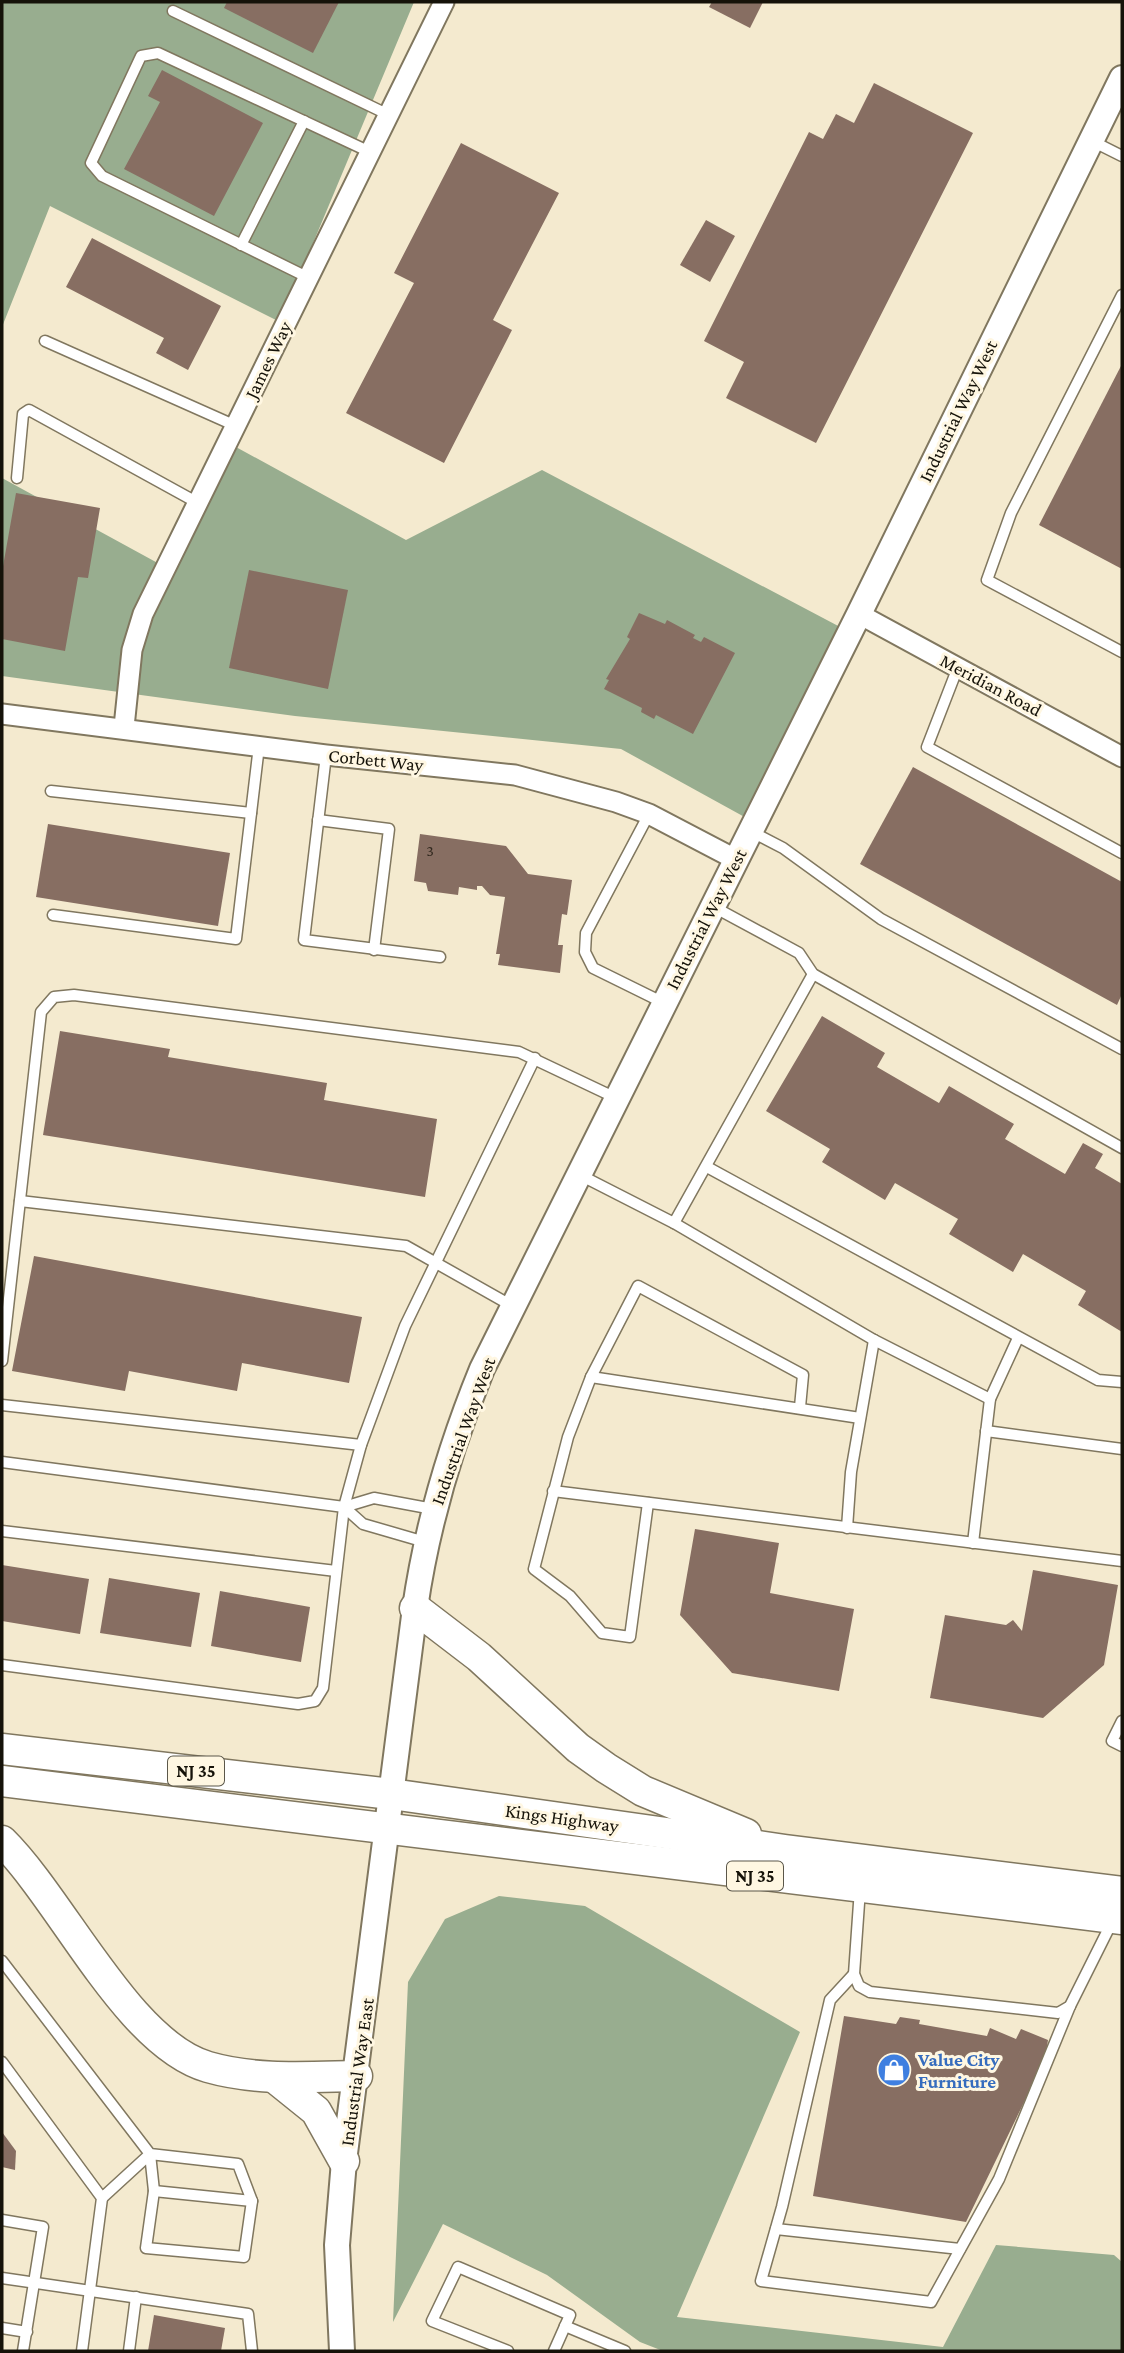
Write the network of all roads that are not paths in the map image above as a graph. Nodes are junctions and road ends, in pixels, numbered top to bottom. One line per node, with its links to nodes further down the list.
1 (444, 2): 4 (street, James Way)
2 (173, 11): 4 (lane)
3 (1122, 78): 6 (street, Industrial Way West)
4 (389, 115): 7 (street, James Way)
5 (304, 121): 7 (lane); 9 (lane); 9 (lane)
6 (1091, 141): 8 (lane); 16 (street, Industrial Way West)
7 (370, 152): 10 (street, James Way)
8 (1122, 156)
9 (241, 245): 10 (lane)
10 (309, 278): 13 (street, James Way)
11 (1122, 295): 17 (lane)
12 (45, 341): 13 (lane)
13 (236, 426): 15 (street, James Way)
14 (17, 478): 15 (lane)
15 (198, 503): 20 (street, James Way)
16 (859, 614): 18 (street, Meridian Road); 28 (street, Industrial Way West)
17 (1122, 652)
18 (958, 667): 22 (street, Meridian Road); 29 (lane)
19 (2, 715): 20 (street, Corbett Way)
20 (124, 727): 21 (street, Corbett Way)
21 (259, 747): 23 (street, Corbett Way); 25 (lane)
22 (1121, 754)
23 (326, 755): 26 (street, Corbett Way); 27 (lane)
24 (51, 791): 25 (lane)
25 (251, 813): 32 (lane)
26 (649, 814): 30 (street, Corbett Way); 36 (lane)
27 (318, 820): 33 (lane); 33 (lane)
28 (751, 832): 30 (street, Industrial Way West); 37 (lane)
29 (1122, 853)
30 (735, 859): 31 (street, Industrial Way West)
31 (712, 906): 35 (lane); 36 (street, Industrial Way West)
32 (53, 915)
33 (374, 950): 34 (lane)
34 (440, 957)
35 (813, 974): 40 (lane); 41 (lane)
36 (664, 1003): 39 (street, Industrial Way West)
37 (1122, 1049)
38 (535, 1058): 39 (lane); 43 (lane); 45 (lane)
39 (617, 1098): 42 (street, Industrial Way West)
40 (1122, 1148)
41 (707, 1167): 44 (lane); 47 (lane)
42 (580, 1175): 44 (lane); 46 (street, Industrial Way West)
43 (20, 1201): 45 (lane); 49 (lane)
44 (674, 1223): 48 (lane)
45 (437, 1261): 46 (lane); 57 (lane)
46 (514, 1308): 63 (street, Industrial Way West)
47 (1018, 1338): 51 (lane); 52 (lane)
48 (874, 1340): 52 (lane); 55 (lane)
49 (2, 1360)
50 (591, 1377): 54 (lane); 54 (lane); 60 (lane)
51 (1122, 1382)
52 (990, 1399): 56 (lane)
53 (2, 1405): 57 (lane)
54 (800, 1407): 55 (lane)
55 (860, 1418): 64 (lane)
56 (986, 1432): 58 (lane); 67 (lane)
57 (361, 1446): 62 (lane)
58 (1122, 1449)
59 (2, 1462): 62 (lane)
60 (553, 1491): 61 (lane); 61 (lane)
61 (648, 1503): 64 (lane)
62 (344, 1507): 63 (lane); 66 (lane); 69 (lane)
63 (433, 1509): 66 (street, Industrial Way West)
64 (847, 1528): 67 (lane)
65 (2, 1531): 69 (lane)
66 (425, 1542): 70 (street, Industrial Way West)
67 (972, 1543): 68 (lane)
68 (1122, 1562)
69 (336, 1571): 71 (lane)
70 (415, 1608): 76 (street, Industrial Way West); 79 (main road)
71 (2, 1665)
72 (1122, 1721): 73 (lane)
73 (1122, 1746)
74 (2, 1749): 76 (main road, Kings Highway / NJ 35)
75 (2, 1782): 77 (main road, Kings Highway / NJ 35)
76 (391, 1794): 77 (street, Industrial Way East); 79 (main road, Kings Highway / NJ 35)
77 (388, 1829): 80 (main road, Kings Highway / NJ 35); 86 (street, Industrial Way East)
78 (2, 1841): 87 (main road)
79 (785, 1850): 81 (main road, Kings Highway / NJ 35)
80 (860, 1889): 81 (main road, Kings Highway / NJ 35); 83 (lane)
81 (1119, 1910): 84 (lane)
82 (2, 1961): 88 (lane)
83 (854, 1974): 84 (lane); 94 (lane)
84 (1070, 2006): 95 (lane)
85 (2, 2062): 91 (lane)
86 (357, 2076): 87 (main road); 89 (street, Industrial Way East)
87 (275, 2078): 89 (main road)
88 (150, 2154): 90 (lane); 91 (lane); 92 (lane)
89 (344, 2161): 107 (street, Industrial Way East)
90 (154, 2191): 92 (lane); 92 (lane)
91 (102, 2198): 98 (lane)
92 (252, 2201)
93 (2, 2220): 97 (lane)
94 (776, 2228): 95 (lane); 95 (lane)
95 (960, 2249)
96 (2, 2278): 97 (lane)
97 (36, 2283): 98 (lane); 102 (lane)
98 (89, 2291): 99 (lane); 104 (lane)
99 (136, 2297): 105 (lane); 106 (lane)
100 (565, 2326): 108 (lane); 109 (lane); 110 (lane)
101 (2, 2328): 102 (lane)
102 (27, 2332): 103 (lane)
103 (23, 2351)
104 (82, 2351)
105 (129, 2351)
106 (252, 2351)
107 (342, 2351)
108 (508, 2351)
109 (554, 2351)
110 (625, 2351)

